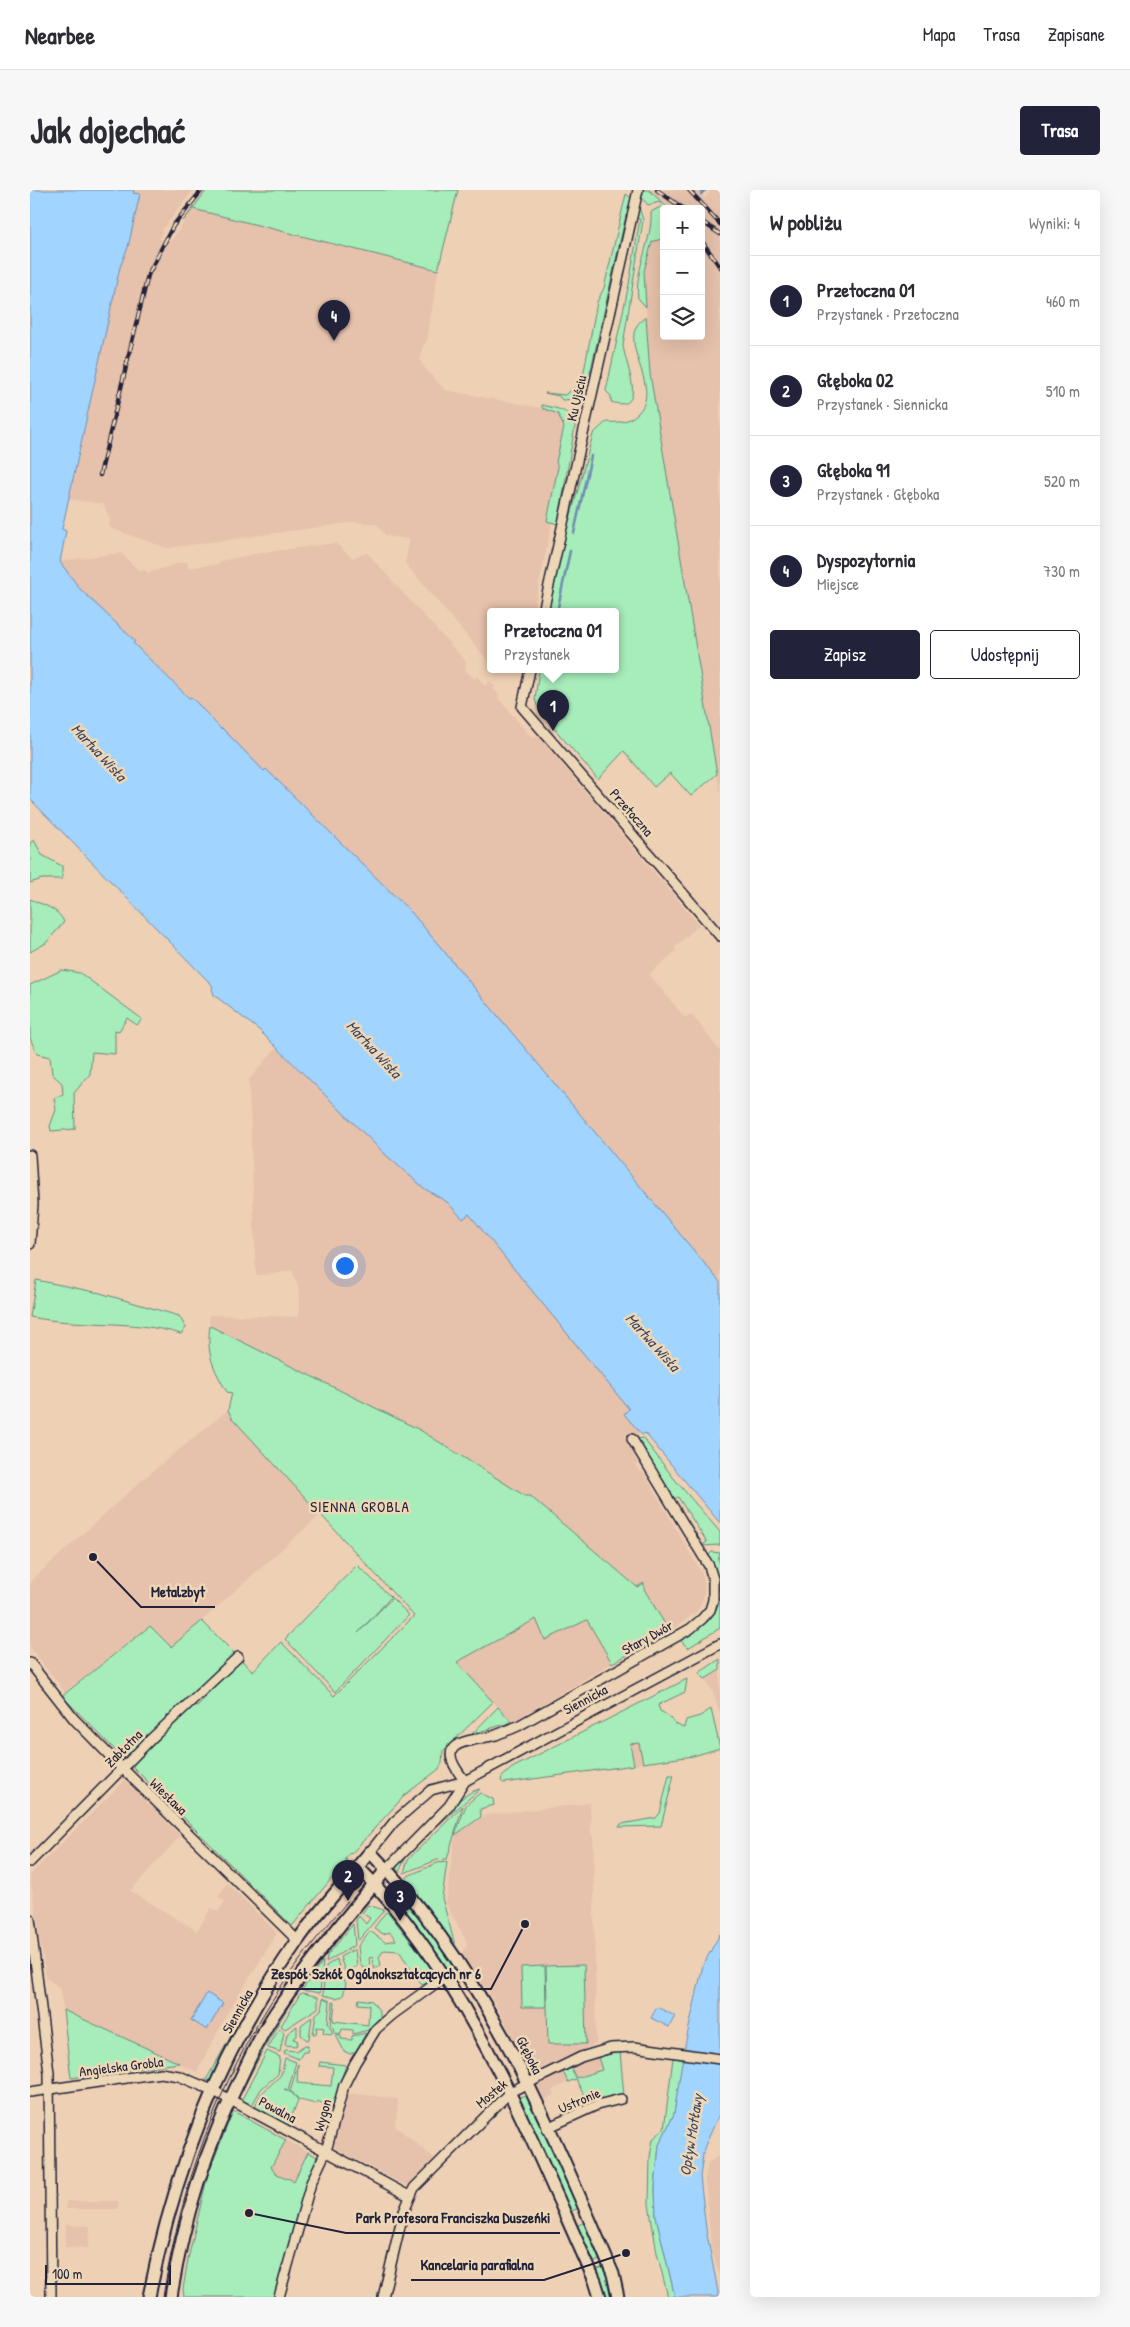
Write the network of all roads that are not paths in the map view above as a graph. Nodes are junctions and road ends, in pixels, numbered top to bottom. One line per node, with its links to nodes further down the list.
1 (638, 190): 2 (street, Ku Ujściu)
2 (544, 608)
3 (529, 673): 4 (street, Przetoczna)
4 (720, 936)
5 (30, 1155): 6 (street)
6 (30, 1244)
7 (632, 1439): 12 (street, Stary Dwór)
8 (720, 1644): 12 (street, Siennicka)
9 (238, 1657): 11 (street, Zabłotna)
10 (30, 1663): 11 (street, Wiesława)
11 (122, 1768): 14 (street, Zabłotna); 19 (street, Wiesława)
12 (465, 1781): 13 (street, Siennicka); 16 (street, Siennicka)
13 (370, 1852): 15 (street, Siennicka); 16 (street, Głęboka)
14 (30, 1862)
15 (358, 1867): 17 (street); 19 (street, Siennicka)
16 (387, 1869): 17 (street, Siennicka); 20 (street, Głęboka)
17 (374, 1884): 21 (street); 28 (street, Siennicka)
18 (30, 1919): 24 (street)
19 (297, 1940): 25 (street, Siennicka)
20 (466, 1974): 21 (street); 23 (street, Głęboka)
21 (449, 1980): 27 (street); 31 (street, Wygon)
22 (720, 2059): 23 (street, Mostek)
23 (527, 2082): 27 (street, Mostek); 30 (street, Głęboka)
24 (49, 2090): 25 (street, Angielska Grobla); 26 (street, Angielska Grobla); 37 (street)
25 (212, 2090): 28 (street, Powalna); 38 (street, Siennicka)
26 (30, 2092)
27 (510, 2092): 32 (street, Mostek); 34 (street)
28 (230, 2099): 31 (street, Powalna); 39 (street, Siennicka)
29 (621, 2099): 30 (street, Ustronie)
30 (547, 2128): 33 (street, Głęboka)
31 (326, 2151): 32 (street, Powalna); 40 (street, Wygon)
32 (409, 2196): 41 (street, Mostek)
33 (586, 2216): 34 (street); 35 (street, Głęboka)
34 (570, 2224): 36 (street)
35 (607, 2261): 36 (street); 43 (street, Głęboka)
36 (590, 2269): 42 (street)
37 (51, 2297)
38 (149, 2297)
39 (172, 2297)
40 (279, 2297)
41 (383, 2297)
42 (600, 2297)
43 (618, 2297)

